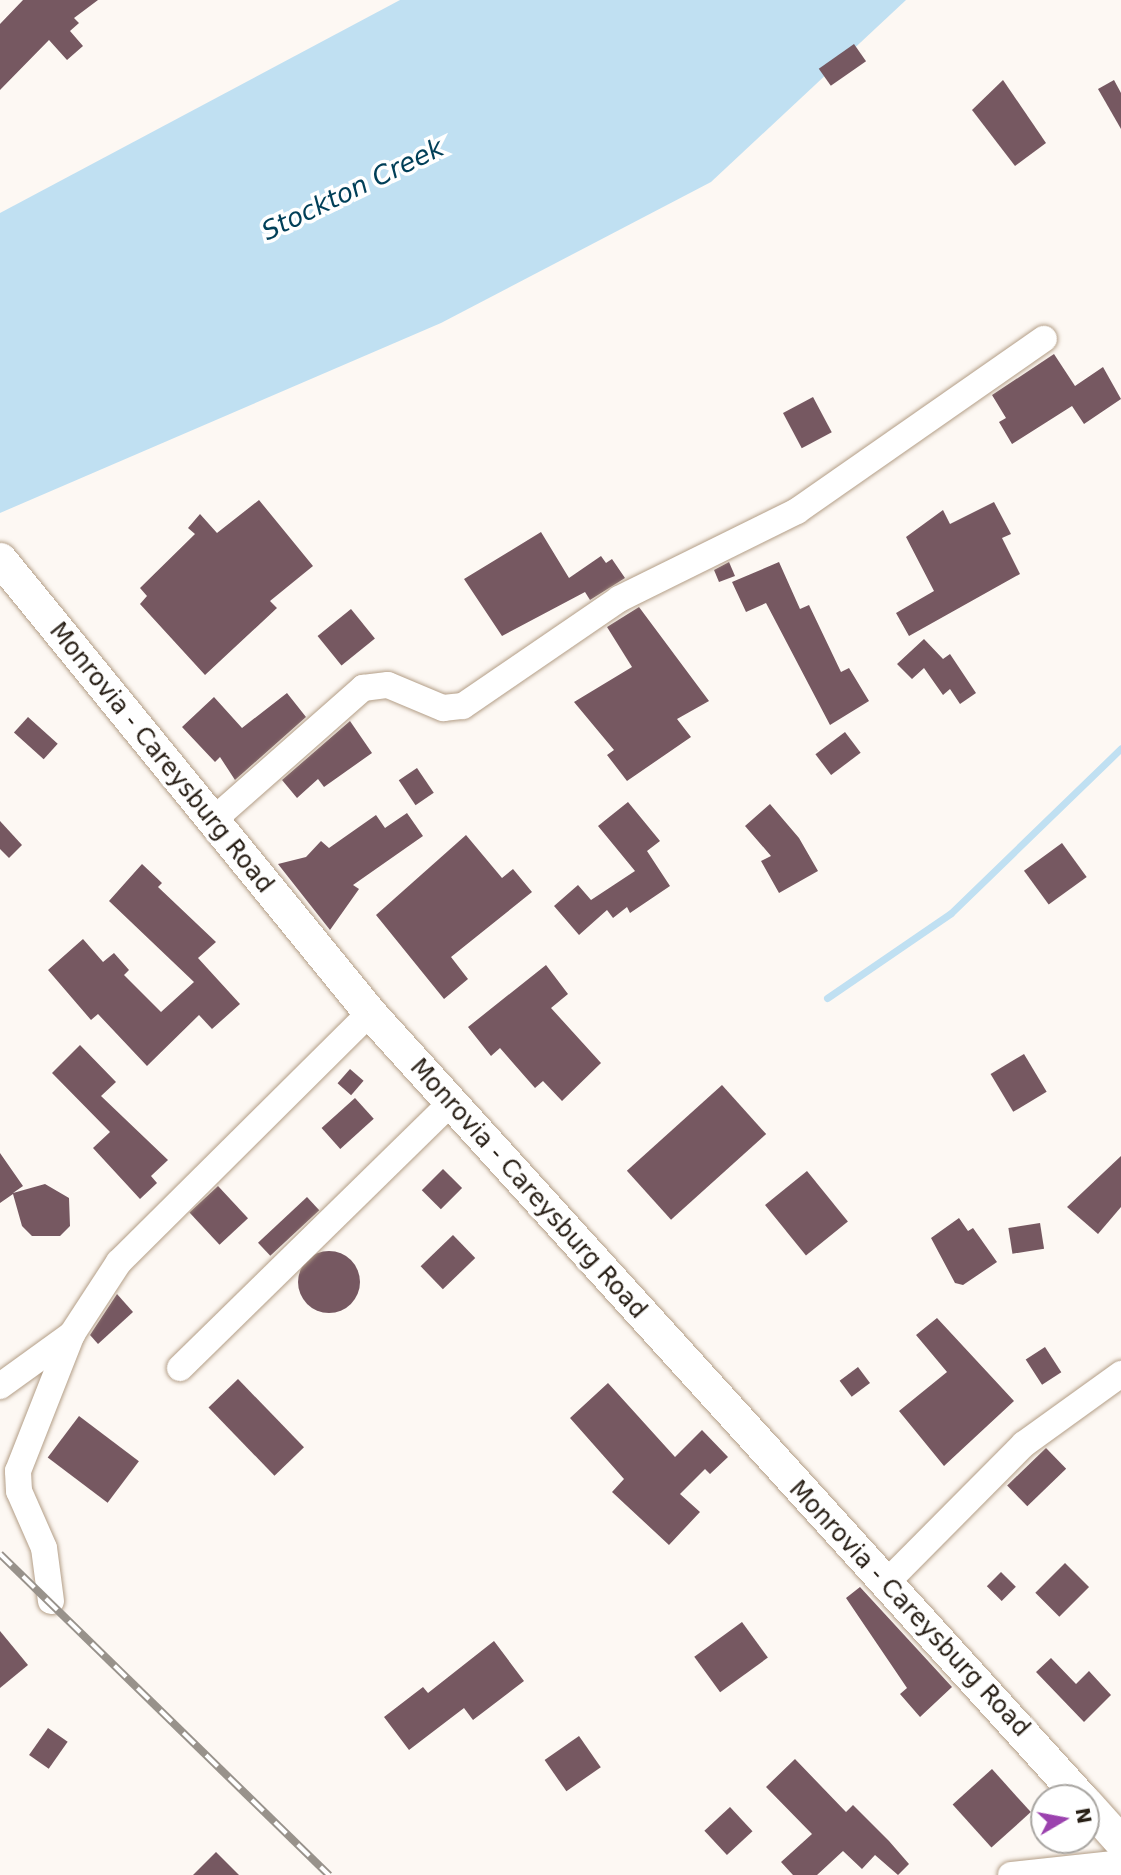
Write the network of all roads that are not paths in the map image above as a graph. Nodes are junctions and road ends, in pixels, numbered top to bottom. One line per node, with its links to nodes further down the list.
1 (1044, 339): 3 (street)
2 (0, 559): 3 (main road, Monrovia - Careysburg Road)
3 (211, 822): 4 (main road, Monrovia - Careysburg Road)
4 (370, 1013): 5 (main road, Monrovia - Careysburg Road); 6 (street)
5 (451, 1103): 7 (street); 10 (main road, Monrovia - Careysburg Road)
6 (72, 1334): 9 (street); 11 (street)
7 (180, 1368)
8 (1121, 1374): 10 (street)
9 (0, 1386)
10 (886, 1583): 12 (main road, Monrovia - Careysburg Road)
11 (51, 1601)
12 (1068, 1784)
13 (1100, 1819): 14 (main road)
14 (1121, 1842)
15 (1121, 1863): 16 (street)
16 (1011, 1875)

